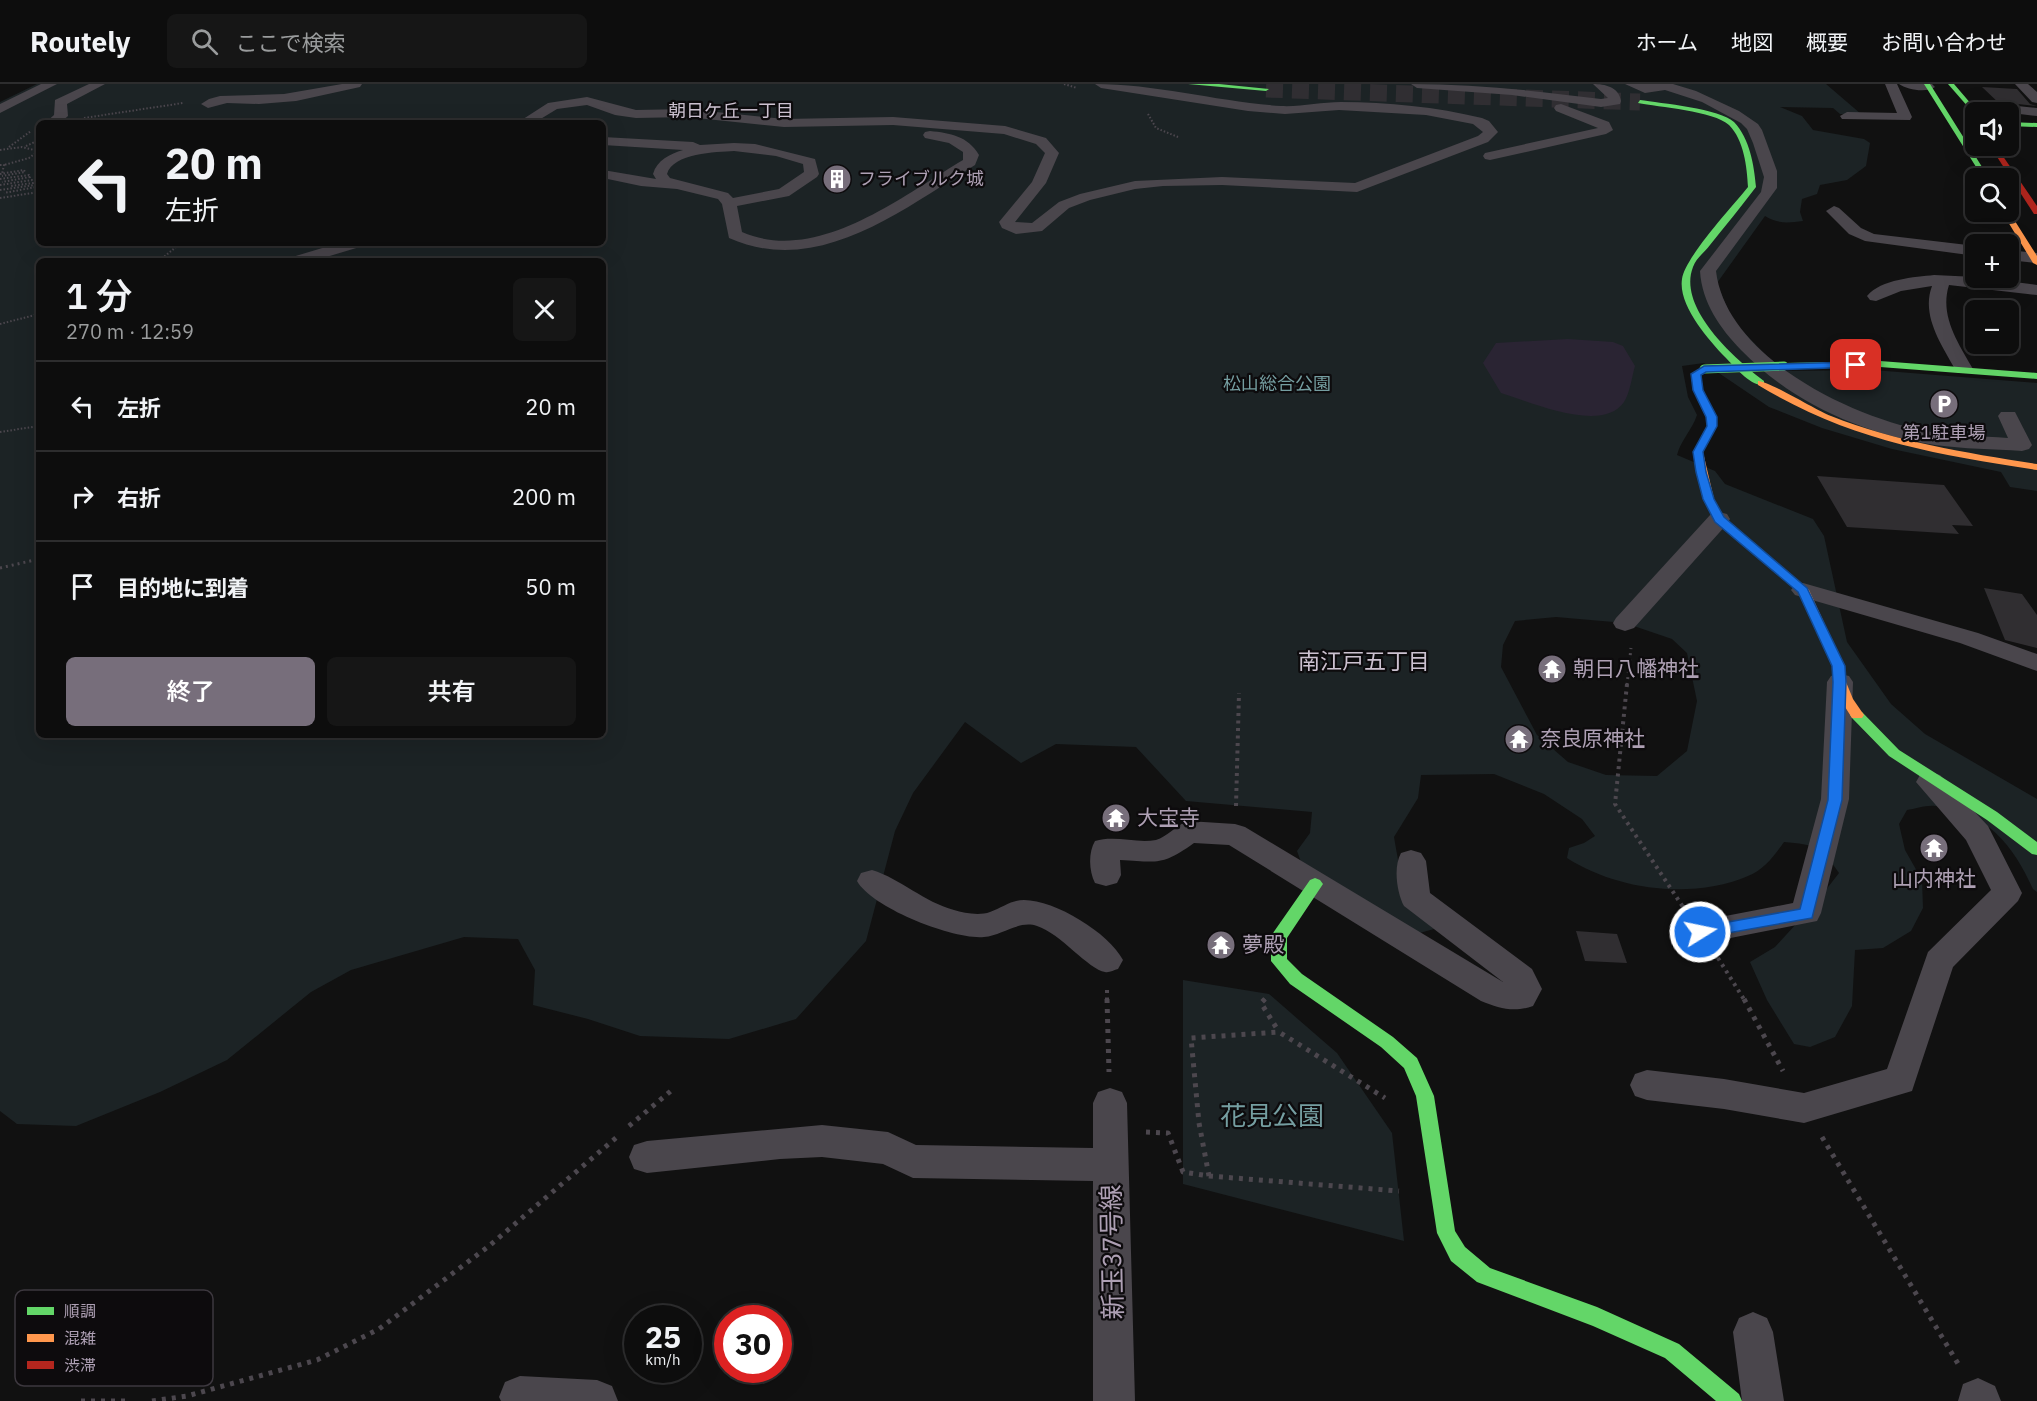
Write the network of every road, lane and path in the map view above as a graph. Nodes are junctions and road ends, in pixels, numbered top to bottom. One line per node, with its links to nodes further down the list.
1 (51, 84): 21 (street)
2 (99, 84): 27 (street)
3 (356, 84): 19 (street)
4 (1101, 84): 43 (street)
5 (1191, 84): 14 (street)
6 (1417, 84): 15 (street)
7 (1599, 84): 15 (street)
8 (1631, 84): 70 (street)
9 (1892, 84): 23 (street)
10 (1905, 84): 13 (street)
11 (1951, 84): 18 (street)
12 (2021, 84): 16 (street)
13 (1928, 86): 24 (street)
14 (1266, 89)
15 (1512, 91): 41 (street)
16 (2037, 99)
17 (1640, 102): 73 (street)
18 (1966, 102)
19 (208, 104)
20 (147, 109): 26 (path)
21 (0, 110)
22 (2037, 112): 25 (street)
23 (1847, 116)
24 (1949, 118): 29 (street); 46 (street)
25 (2019, 118)
26 (81, 119)
27 (56, 120)
28 (529, 120): 30 (street)
29 (1965, 120)
30 (893, 121): 43 (street); 52 (street)
31 (2019, 122): 32 (street)
32 (2037, 125)
33 (32, 130): 39 (path)
34 (36, 141): 36 (path)
35 (606, 141): 37 (street)
36 (24, 147): 38 (path); 39 (path)
37 (733, 147): 49 (street); 52 (street)
38 (36, 150)
39 (0, 151)
40 (36, 153): 45 (path)
41 (1490, 156)
42 (2000, 156): 54 (street)
43 (1428, 160): 44 (street)
44 (1444, 162)
45 (2, 165): 48 (path)
46 (1980, 168)
47 (606, 175): 49 (street)
48 (1, 183): 48 (path); 48 (path); 48 (path); 51 (path)
49 (674, 185): 52 (street)
50 (36, 192): 51 (path)
51 (2, 197)
52 (729, 203)
53 (1834, 211): 58 (street)
54 (2037, 213)
55 (2012, 222): 62 (street)
56 (176, 246): 60 (path)
57 (347, 246): 61 (street)
58 (1965, 250)
59 (2019, 257): 62 (street)
60 (163, 258)
61 (305, 258)
62 (2036, 259)
63 (1942, 280): 64 (street); 65 (street); 68 (street)
64 (2037, 290)
65 (1876, 296)
66 (36, 315): 67 (path)
67 (0, 324)
68 (1964, 369): 69 (street); 74 (street, bridge)
69 (2037, 376)
70 (2012, 425)
71 (36, 426): 72 (path)
72 (0, 432)
73 (2037, 467)
74 (1719, 519): 77 (street); 78 (street)
75 (36, 560): 76 (path)
76 (0, 568)
77 (1803, 591): 79 (street); 80 (street)
78 (1628, 631): 83 (path)
79 (2037, 663)
80 (1840, 682): 82 (street); 90 (street)
81 (1239, 693): 84 (path)
82 (1919, 771): 85 (street); 92 (street)
83 (1616, 804)
84 (1235, 835): 87 (street); 89 (street)
85 (2037, 850)
86 (1411, 861): 89 (street)
87 (1106, 875)
88 (872, 881): 91 (street)
89 (1315, 884): 106 (street)
90 (1700, 932)
91 (1107, 960)
92 (1647, 1085)
93 (672, 1090): 103 (path)
94 (1392, 1102): 97 (path)
95 (1110, 1132): 96 (street); 97 (path); 105 (street, 新玉37号線)
96 (647, 1157)
97 (1209, 1176): 98 (path)
98 (1387, 1190)
99 (1754, 1332): 107 (street)
100 (520, 1397): 104 (street)
101 (81, 1401): 102 (path)
102 (128, 1401)
103 (152, 1401)
104 (597, 1401)
105 (1114, 1401)
106 (1732, 1401)
107 (1763, 1401)

